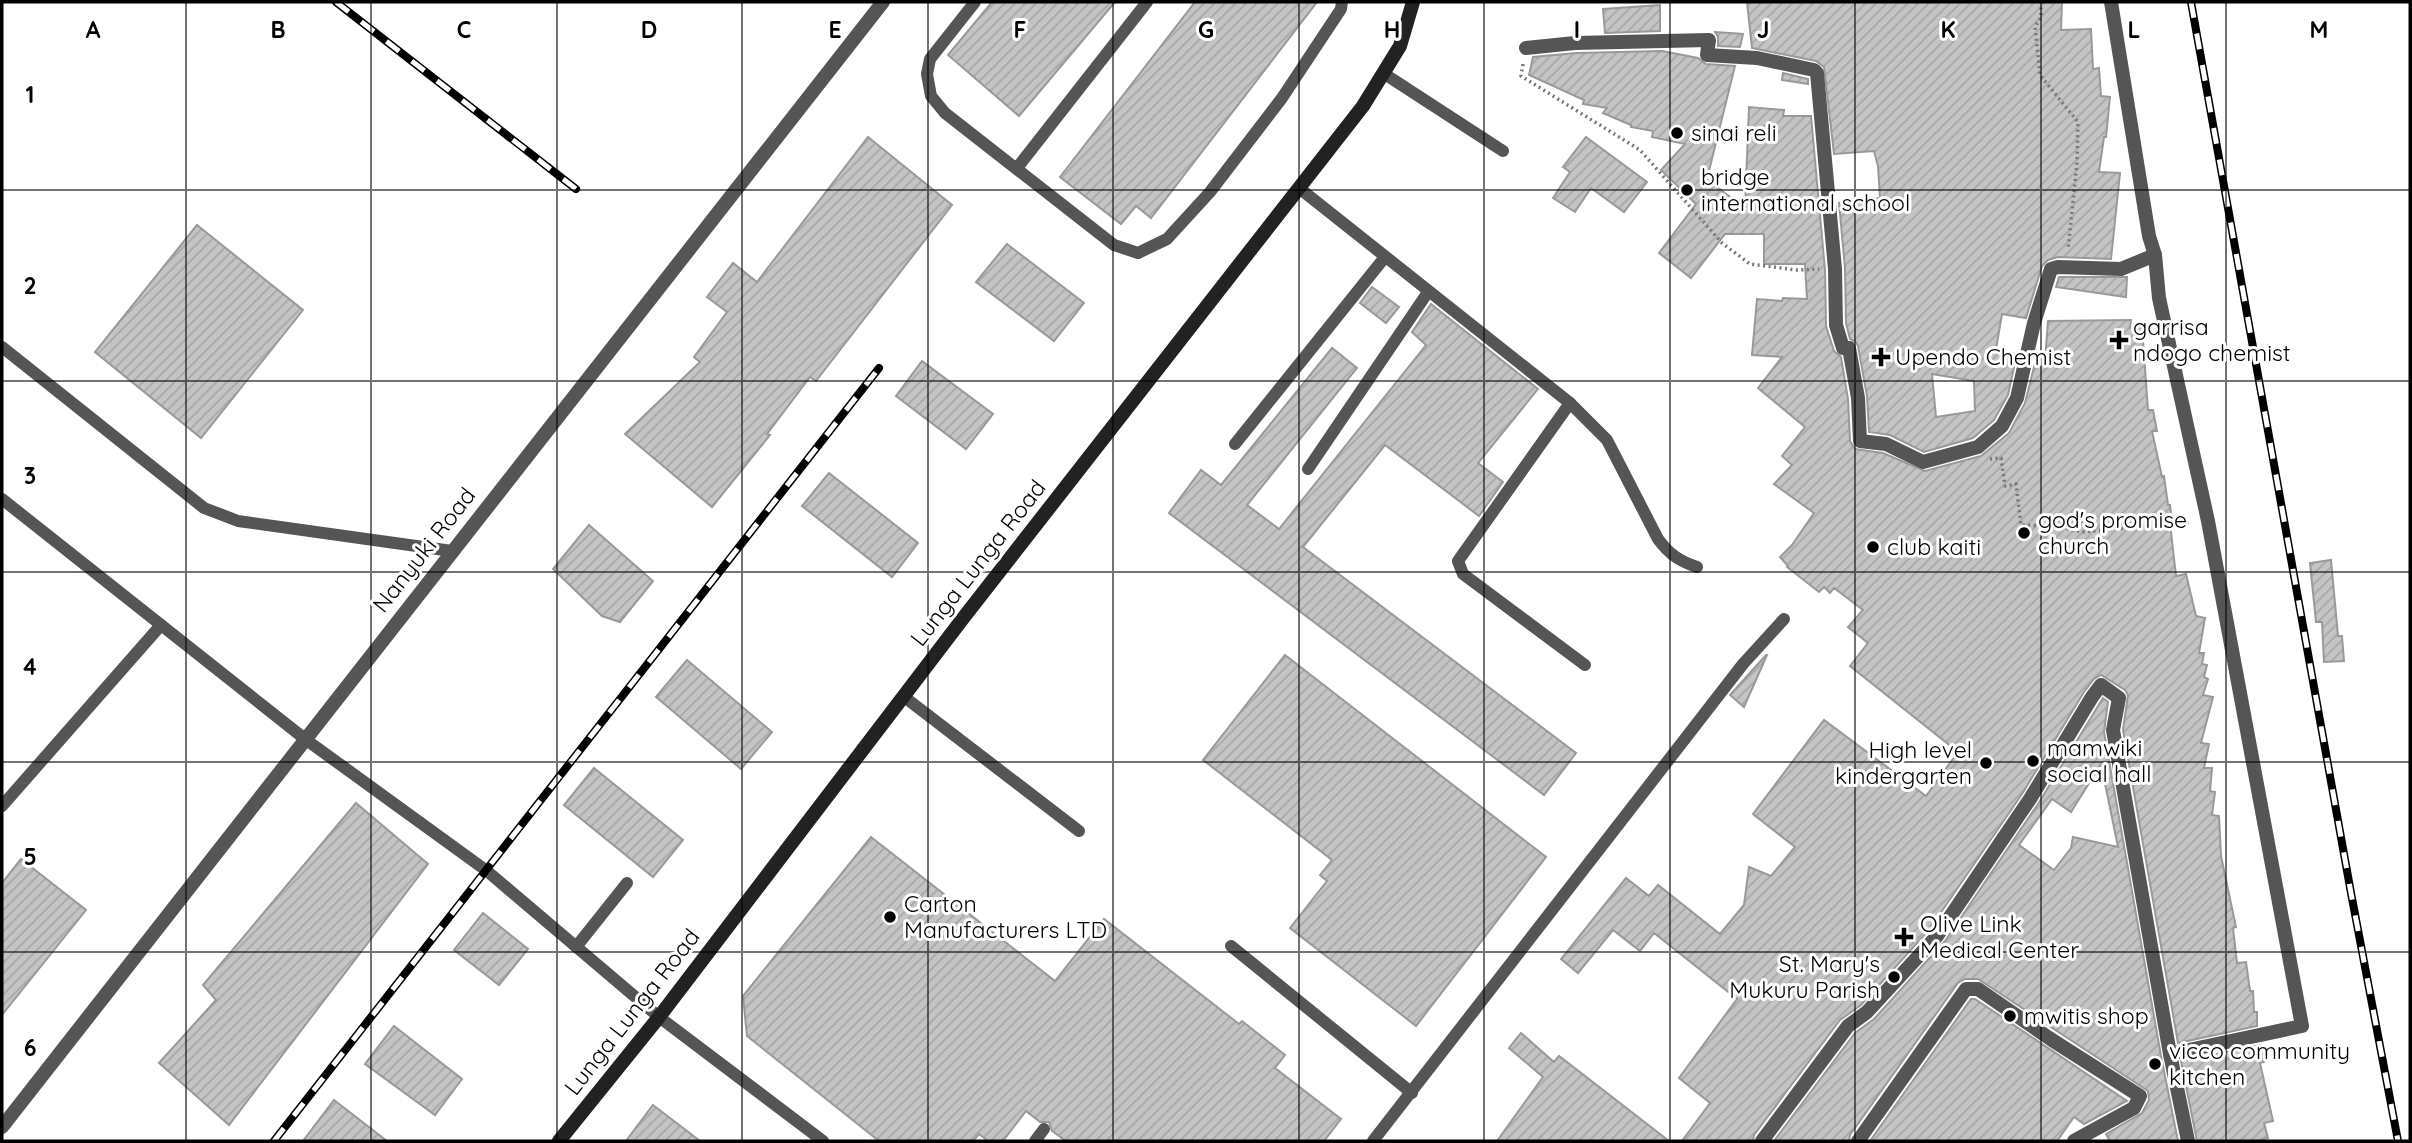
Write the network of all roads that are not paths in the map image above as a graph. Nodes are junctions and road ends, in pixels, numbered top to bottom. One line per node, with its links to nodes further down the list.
1 (883, 2): 20 (street, Nanyuki Road)
2 (975, 2): 10 (lane)
3 (1147, 2): 10 (lane)
4 (1342, 2): 10 (lane)
5 (1413, 2): 8 (main road, Lunga Lunga Road)
6 (2111, 2): 12 (street)
7 (1526, 48): 12 (street)
8 (1383, 73): 9 (lane); 11 (main road, Lunga Lunga Road)
9 (1503, 151)
10 (1017, 168)
11 (1299, 188): 13 (lane); 25 (main road, Lunga Lunga Road)
12 (2155, 255): 33 (street)
13 (1385, 257): 14 (lane); 17 (lane)
14 (1428, 292): 16 (lane); 18 (lane)
15 (2, 347): 20 (lane)
16 (1570, 403): 21 (lane); 24 (lane)
17 (1235, 444)
18 (1308, 469)
19 (2, 499): 23 (lane)
20 (452, 551): 26 (street, Nanyuki Road)
21 (1697, 567)
22 (1784, 619): 34 (lane)
23 (161, 625): 26 (lane); 27 (lane)
24 (1585, 665)
25 (903, 696): 28 (lane); 32 (main road, Lunga Lunga Road)
26 (305, 739): 31 (lane); 35 (street, Nanyuki Road)
27 (2, 806)
28 (1079, 831)
29 (627, 883): 31 (lane)
30 (1231, 946): 34 (lane)
31 (576, 947): 32 (lane)
32 (659, 1017): 37 (main road, Lunga Lunga Road); 38 (lane)
33 (2170, 1054): 41 (street); 44 (street)
34 (1412, 1093): 40 (lane)
35 (2, 1127)
36 (1044, 1129): 39 (lane)
37 (559, 1141)
38 (823, 1141)
39 (1035, 1141)
40 (1373, 1141)
41 (1762, 1141)
42 (1858, 1141): 43 (street)
43 (2074, 1141)
44 (2188, 1141)

